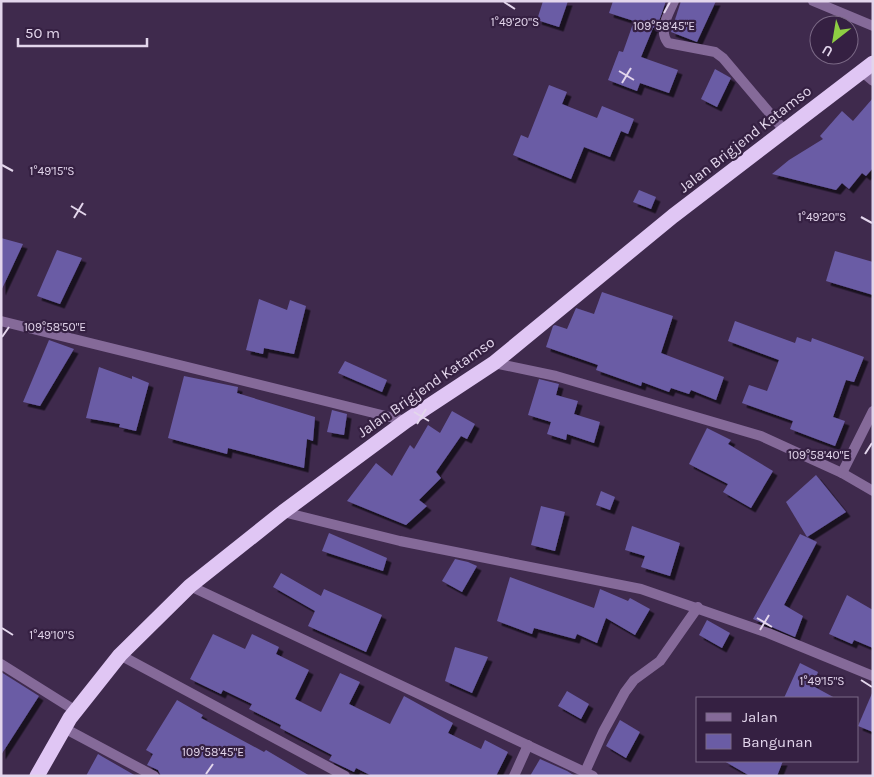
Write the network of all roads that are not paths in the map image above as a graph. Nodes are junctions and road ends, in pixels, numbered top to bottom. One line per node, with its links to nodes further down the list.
1 (674, 1): 6 (street)
2 (813, 1): 3 (street)
3 (873, 26)
4 (867, 67): 5 (street); 6 (highway, Jalan Brigjend Katamso)
5 (873, 81)
6 (784, 130): 8 (highway, Jalan Brigjend Katamso)
7 (1, 321): 10 (street)
8 (494, 363): 10 (highway, Jalan Brigjend Katamso); 11 (street)
9 (873, 410): 11 (street)
10 (406, 421): 13 (highway, Jalan Brigjend Katamso)
11 (842, 473): 12 (street)
12 (873, 491)
13 (283, 512): 14 (highway, Jalan Brigjend Katamso); 15 (street)
14 (190, 586): 16 (highway, Jalan Brigjend Katamso); 21 (street)
15 (698, 607): 18 (street); 22 (street)
16 (120, 655): 19 (highway, Jalan Brigjend Katamso); 25 (street)
17 (1, 664): 19 (street)
18 (873, 676)
19 (76, 710): 20 (highway, Jalan Brigjend Katamso)
20 (64, 728): 23 (highway, Jalan Brigjend Katamso); 24 (street)
21 (528, 745): 22 (street); 26 (street)
22 (589, 774)
23 (37, 776)
24 (154, 776)
25 (344, 776)
26 (514, 776)

